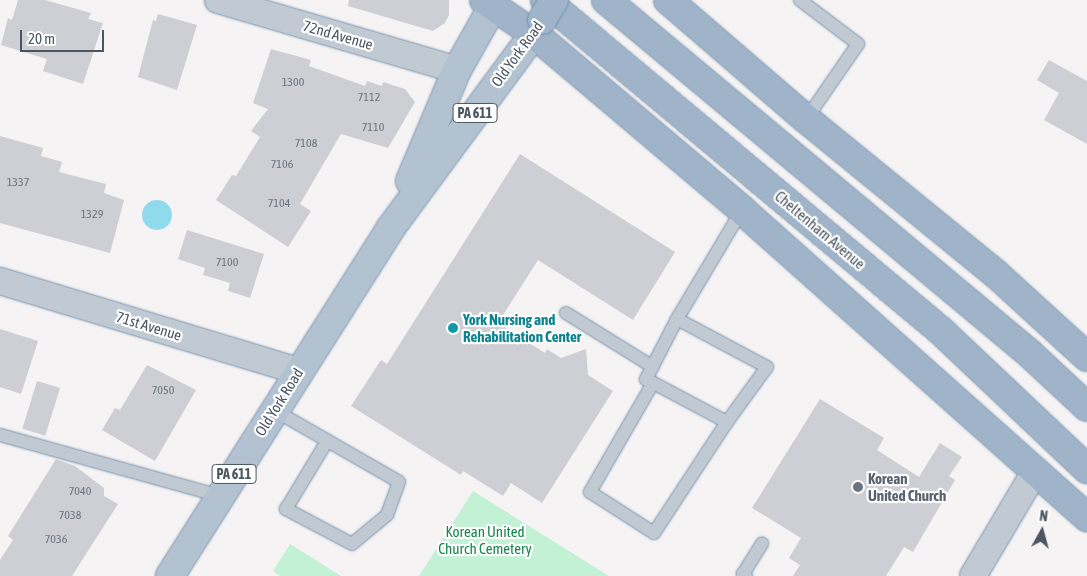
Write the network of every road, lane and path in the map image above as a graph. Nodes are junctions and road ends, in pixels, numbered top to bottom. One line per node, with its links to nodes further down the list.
1 (218, 0): 7 (street, 72nd Avenue)
2 (606, 0): 18 (highway)
3 (668, 0): 8 (highway)
4 (800, 0): 8 (lane)
5 (491, 3): 6 (highway); 7 (main road, Old York Road / PA 611)
6 (544, 14): 9 (highway); 10 (main road, Old York Road / PA 611); 23 (highway, Cheltenham Avenue)
7 (457, 70): 10 (main road, Old York Road / PA 611)
8 (806, 119): 14 (highway)
9 (742, 210): 13 (lane); 24 (highway)
10 (390, 229): 16 (main road, Old York Road / PA 611)
11 (0, 281): 16 (street, 71st Avenue)
12 (566, 313): 15 (lane)
13 (677, 319): 15 (lane); 20 (lane)
14 (1087, 357)
15 (653, 367): 17 (lane)
16 (298, 371): 19 (main road, Old York Road / PA 611)
17 (652, 383): 20 (lane); 20 (lane)
18 (1087, 407)
19 (274, 410): 22 (lane); 25 (main road, Old York Road / PA 611)
20 (727, 422)
21 (0, 436): 25 (lane)
22 (326, 442): 22 (lane)
23 (1087, 469)
24 (1036, 470): 26 (highway); 30 (street)
25 (220, 496): 29 (main road, Old York Road / PA 611)
26 (1087, 517)
27 (762, 544): 28 (lane)
28 (743, 575)
29 (170, 576)
30 (973, 576)

